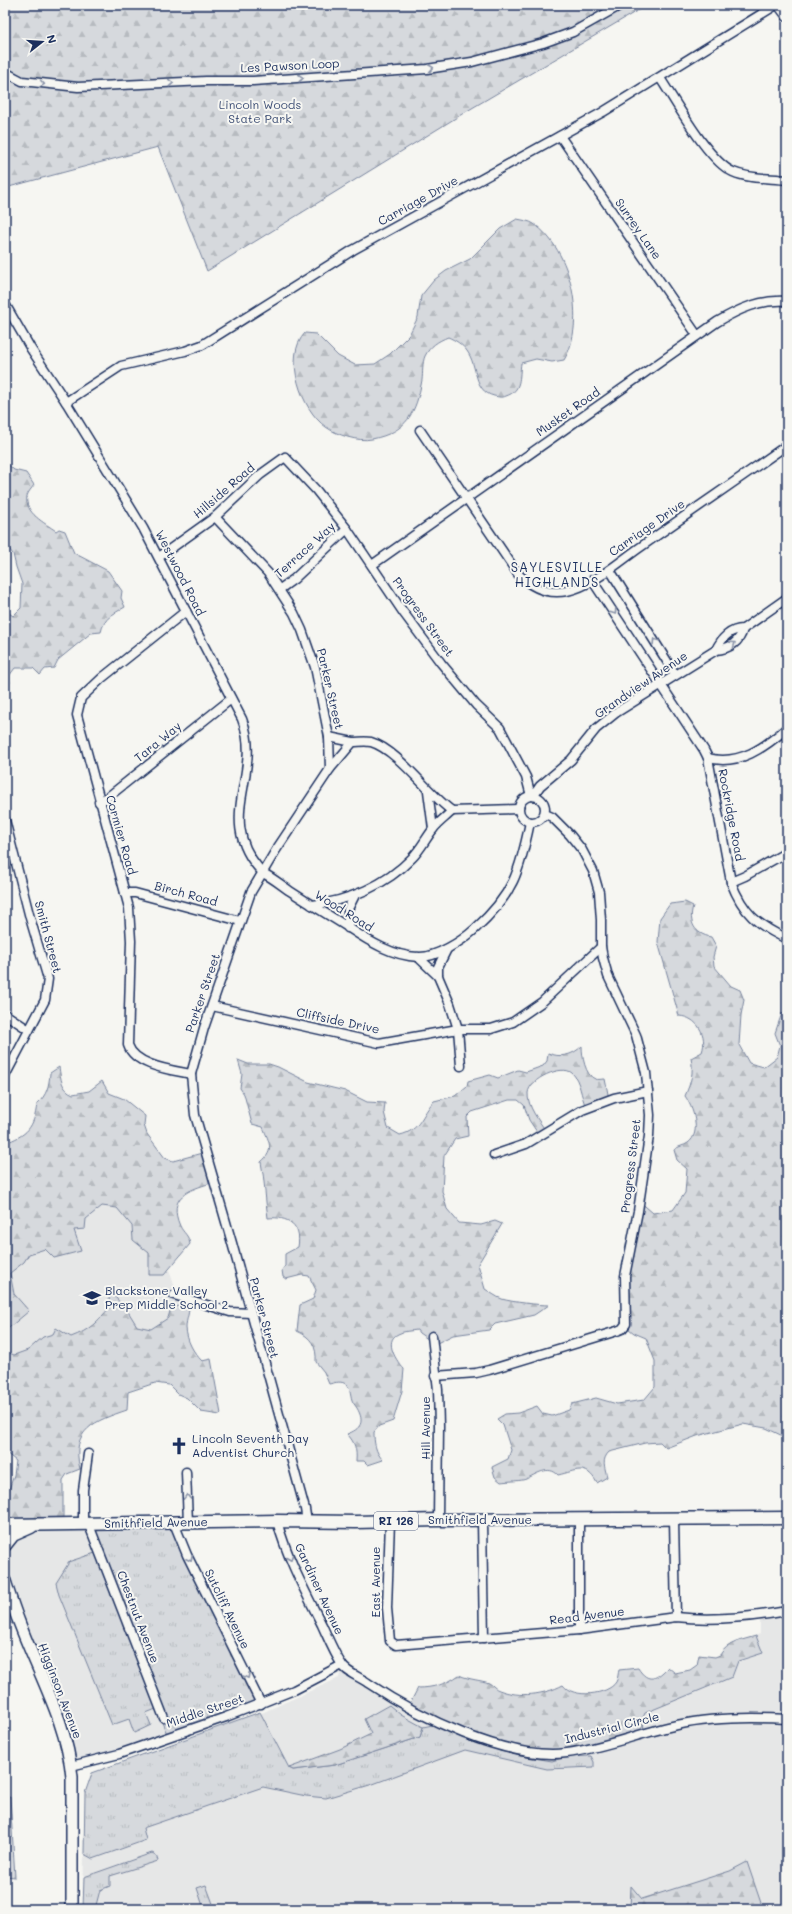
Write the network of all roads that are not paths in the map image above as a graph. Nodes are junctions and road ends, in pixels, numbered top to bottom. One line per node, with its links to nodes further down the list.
1 (621, 5): 4 (street, Les Pawson Loop, one-way to 1)
2 (777, 5): 3 (street); 5 (street, Carriage Drive)
3 (787, 17)
4 (5, 72)
5 (660, 78): 6 (street, Carriage Drive); 7 (street)
6 (560, 136): 10 (street, Surrey Lane); 11 (street, Carriage Drive)
7 (787, 180)
8 (787, 301): 10 (street, Musket Road)
9 (5, 304): 11 (street, Westwood Road)
10 (697, 335): 15 (street, Musket Road)
11 (66, 402): 18 (street, Westwood Road)
12 (420, 430): 15 (street, Carriage Drive)
13 (787, 445): 20 (street, Carriage Drive)
14 (285, 457): 16 (street, Hillside Road); 17 (street, Progress Street)
15 (468, 497): 19 (street, Musket Road); 21 (street, Carriage Drive)
16 (215, 517): 18 (street, Hillside Road); 22 (street, Parker Street)
17 (347, 529): 19 (street, Progress Street); 22 (street, Terrace Way)
18 (159, 557): 24 (street, Westwood Road)
19 (372, 565): 34 (street, Progress Street)
20 (610, 570): 21 (street, Carriage Drive); 25 (street, one-way to 20)
21 (592, 580): 26 (street, Rockridge Road, one-way to 26)
22 (280, 589): 29 (street, Parker Street)
23 (787, 598): 25 (street, Grandview Avenue)
24 (186, 611): 27 (street, Westwood Road); 35 (street, Cormier Road)
25 (675, 674): 26 (street, Grandview Avenue)
26 (661, 683): 31 (street, Rockridge Road); 34 (street, Grandview Avenue)
27 (231, 699): 35 (street, Tara Way); 43 (street, Westwood Road)
28 (787, 728): 31 (street)
29 (329, 737): 30 (street); 32 (street, Parker Street)
30 (353, 742): 32 (street); 33 (street)
31 (708, 758): 44 (street, Rockridge Road)
32 (330, 769): 43 (street, Parker Street)
33 (428, 791): 37 (street); 41 (street)
34 (532, 796): 36 (street); 38 (street)
35 (99, 802): 45 (street, Cormier Road)
36 (518, 809): 37 (street); 40 (street)
37 (452, 811): 41 (street)
38 (545, 814): 40 (street); 51 (street, Progress Street)
39 (5, 820): 58 (street, Smith Street)
40 (530, 822): 52 (street)
41 (433, 829): 46 (street)
42 (787, 852): 44 (street)
43 (262, 873): 47 (street, Wood Road); 48 (street, Parker Street)
44 (731, 882): 50 (street, Rockridge Road)
45 (125, 893): 48 (street, Birch Road); 60 (street, Cormier Road)
46 (355, 895): 47 (street); 49 (street)
47 (312, 904): 49 (street, Wood Road)
48 (240, 921): 55 (street, Parker Street)
49 (348, 928): 53 (street, Wood Road)
50 (787, 938)
51 (601, 947): 57 (street, Cliffside Drive); 62 (street, Progress Street)
52 (447, 949): 53 (street, Wood Road); 54 (street)
53 (418, 957): 54 (street)
54 (438, 976): 57 (street)
55 (212, 1006): 57 (street, Cliffside Drive); 60 (street, Parker Street)
56 (5, 1014): 58 (street)
57 (458, 1029): 59 (street)
58 (29, 1030): 61 (street, Smith Street)
59 (461, 1066)
60 (191, 1074): 65 (street, Parker Street)
61 (5, 1076)
62 (648, 1091): 63 (street); 67 (street, Progress Street)
63 (494, 1155)
64 (174, 1295): 65 (street)
65 (250, 1313): 77 (street, Parker Street)
66 (432, 1336): 67 (street, Hill Avenue)
67 (435, 1376): 71 (street, Hill Avenue)
68 (88, 1454): 82 (street)
69 (186, 1472): 79 (street, one-way to 69)
70 (787, 1518): 72 (main road, Smithfield Avenue / RI 126)
71 (438, 1520): 74 (main road, Smithfield Avenue / RI 126); 75 (main road, Smithfield Avenue / RI 126)
72 (674, 1520): 76 (main road, Smithfield Avenue / RI 126); 86 (street)
73 (278, 1521): 77 (main road, Smithfield Avenue / RI 126); 79 (main road, Smithfield Avenue / RI 126); 90 (street, Gardiner Avenue, one-way to 90)
74 (390, 1521): 77 (main road, Smithfield Avenue / RI 126); 89 (street, East Avenue)
75 (482, 1521): 76 (main road, Smithfield Avenue / RI 126); 88 (street)
76 (579, 1521): 87 (street)
77 (306, 1522)
78 (174, 1523): 79 (main road, Smithfield Avenue / RI 126); 82 (main road, Smithfield Avenue / RI 126); 91 (street, Sutcliff Avenue, one-way to 91)
79 (188, 1523)
80 (39, 1524): 81 (main road, Smithfield Avenue / RI 126); 82 (main road, Smithfield Avenue / RI 126); 83 (main road)
81 (5, 1525)
82 (86, 1525): 92 (street, Chestnut Avenue)
83 (5, 1545)
84 (5, 1581): 94 (street, Higginson Avenue)
85 (787, 1611): 86 (street, Read Avenue)
86 (676, 1618): 87 (street, Read Avenue)
87 (579, 1630): 88 (street, Read Avenue)
88 (484, 1638): 89 (street, Read Avenue)
89 (391, 1643)
90 (342, 1665): 91 (street, Middle Street); 93 (street, Industrial Circle)
91 (261, 1704): 94 (street, Middle Street)
92 (164, 1718)
93 (787, 1719)
94 (71, 1766): 95 (street, Higginson Avenue)
95 (72, 1909)

